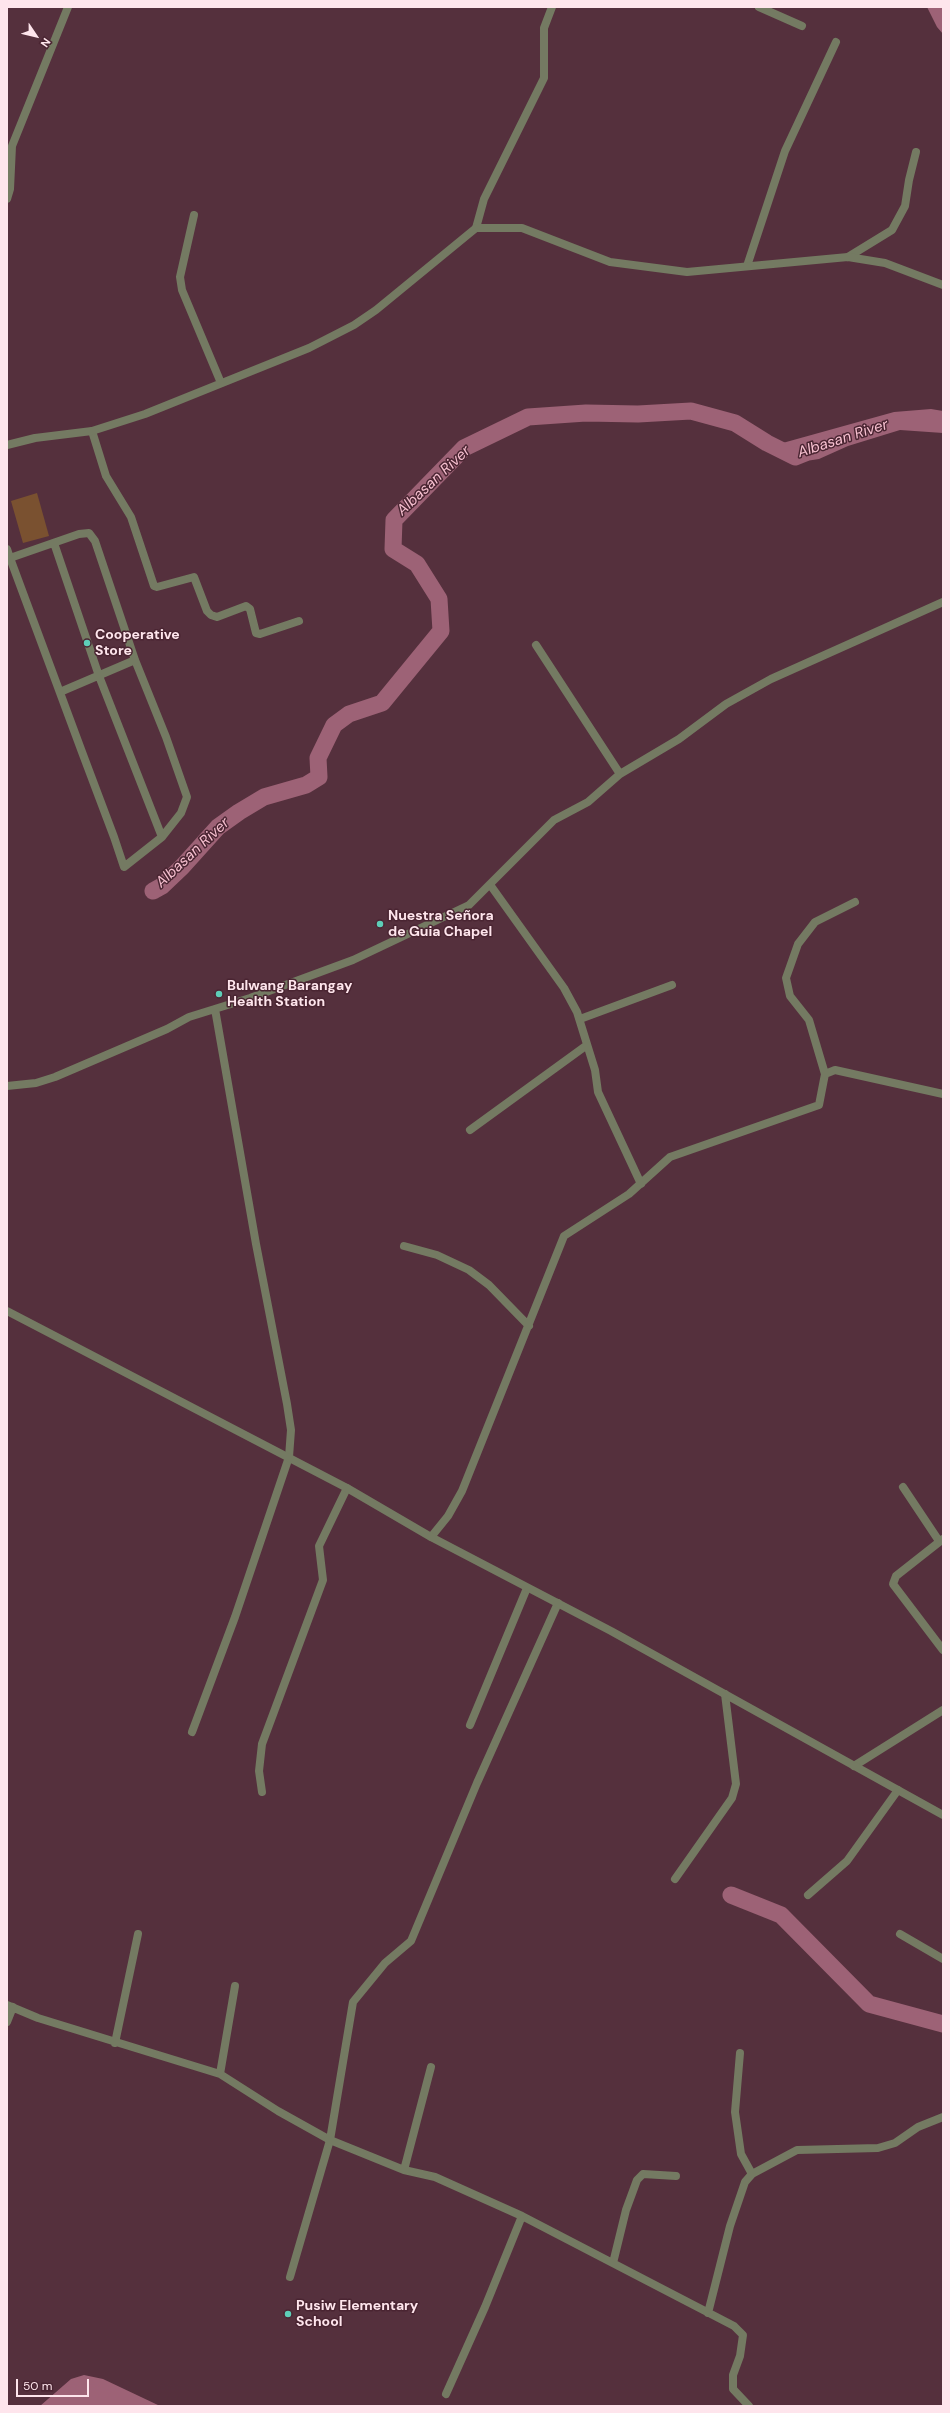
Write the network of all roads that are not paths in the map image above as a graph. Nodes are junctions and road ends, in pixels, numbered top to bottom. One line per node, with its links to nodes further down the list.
1 (68, 7): 7 (street)
2 (552, 7): 9 (street)
3 (760, 7): 4 (street)
4 (802, 26)
5 (836, 42): 11 (street)
6 (916, 152): 10 (street)
7 (7, 199)
8 (194, 215): 13 (street)
9 (476, 228): 11 (street); 13 (street)
10 (848, 257): 11 (street); 12 (street)
11 (747, 266)
12 (943, 285)
13 (221, 383): 14 (street)
14 (92, 431): 15 (street); 20 (street)
15 (7, 446)
16 (54, 543): 18 (street); 22 (street); 23 (street)
17 (7, 549): 18 (street)
18 (10, 558): 24 (street)
19 (943, 602): 25 (street)
20 (299, 621)
21 (536, 645): 25 (street)
22 (135, 660): 23 (street); 26 (street)
23 (99, 676): 24 (street); 26 (street)
24 (60, 692): 26 (street)
25 (620, 774): 27 (street)
26 (162, 837)
27 (491, 886): 30 (street); 31 (street)
28 (855, 902): 33 (street)
29 (672, 985): 31 (street)
30 (215, 1010): 34 (street); 41 (street)
31 (580, 1019): 32 (street)
32 (587, 1045): 36 (street); 37 (street)
33 (825, 1074): 35 (street); 37 (street)
34 (7, 1086)
35 (943, 1094)
36 (470, 1130)
37 (641, 1184): 40 (street)
38 (404, 1246): 40 (street)
39 (7, 1311): 41 (street)
40 (529, 1326): 44 (street)
41 (289, 1457): 43 (street); 52 (street)
42 (903, 1487): 45 (street)
43 (347, 1488): 44 (street); 55 (street)
44 (431, 1537): 46 (street)
45 (941, 1540): 48 (street)
46 (527, 1588): 47 (street); 51 (street)
47 (558, 1603): 49 (street); 70 (street)
48 (943, 1650)
49 (725, 1694): 53 (street); 57 (street)
50 (943, 1710): 53 (street)
51 (470, 1726)
52 (192, 1732)
53 (854, 1766): 54 (street)
54 (898, 1790): 56 (street); 58 (street)
55 (262, 1792)
56 (943, 1815)
57 (675, 1879)
58 (808, 1896)
59 (138, 1934): 65 (street)
60 (900, 1934): 61 (street)
61 (943, 1958)
62 (235, 1986): 68 (street)
63 (10, 2006): 64 (street); 65 (street)
64 (7, 2022)
65 (115, 2043): 68 (street)
66 (740, 2052): 72 (street)
67 (431, 2067): 71 (street)
68 (220, 2074): 70 (street)
69 (943, 2117): 72 (street)
70 (330, 2140): 71 (street); 76 (street)
71 (404, 2170): 74 (street)
72 (752, 2174): 77 (street)
73 (676, 2176): 75 (street)
74 (522, 2216): 75 (street); 78 (street)
75 (613, 2263): 77 (street)
76 (290, 2277)
77 (708, 2313): 79 (street)
78 (446, 2394)
79 (749, 2406)

